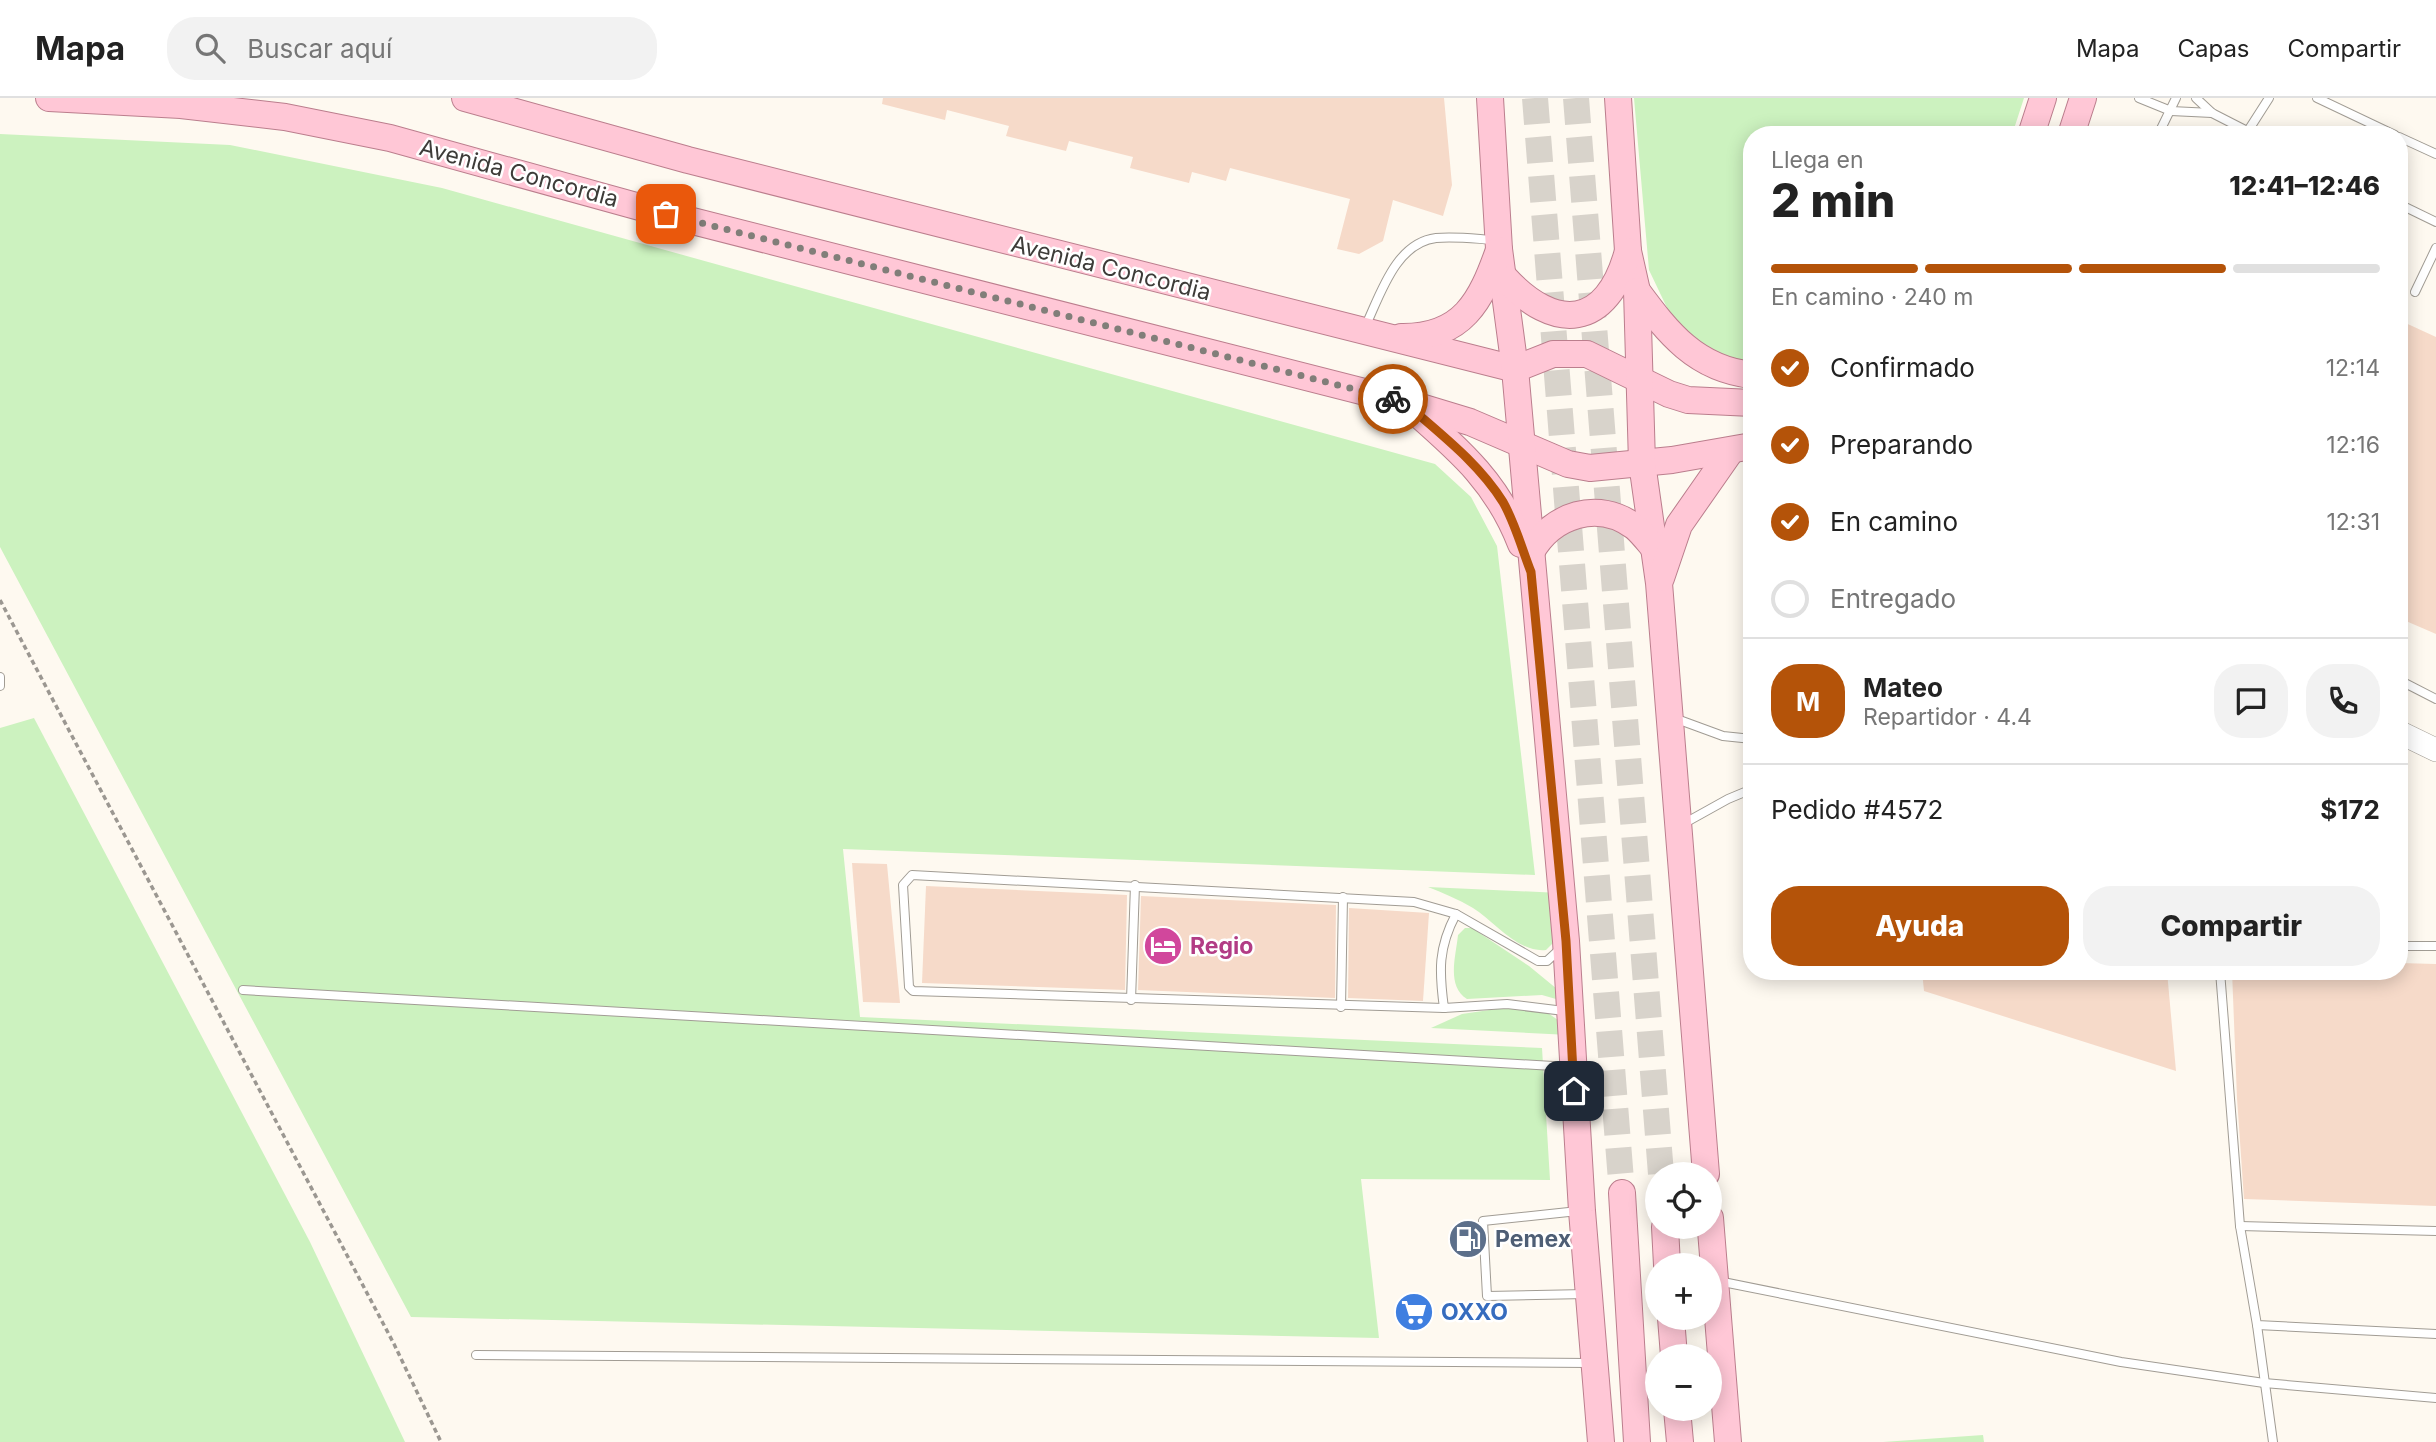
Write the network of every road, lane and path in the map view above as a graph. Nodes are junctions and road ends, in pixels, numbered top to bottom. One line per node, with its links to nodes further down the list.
1 (49, 98): 34 (main road, Avenida Concordia)
2 (465, 98): 30 (main road, Avenida Concordia)
3 (1490, 98): 24 (main road)
4 (1618, 98): 26 (main road)
5 (2043, 98): 14 (main road)
6 (2083, 98): 15 (main road)
7 (2139, 98): 12 (lane)
8 (2176, 98): 12 (lane)
9 (2196, 98): 13 (lane)
10 (2269, 98): 18 (lane)
11 (2317, 98): 19 (lane)
12 (2171, 111): 13 (lane); 16 (lane)
13 (2212, 113): 17 (lane)
14 (2034, 126)
15 (2074, 126)
16 (2163, 126)
17 (2235, 126)
18 (2253, 126)
19 (2376, 126)
20 (2408, 141): 21 (lane)
21 (2436, 154)
22 (2408, 208): 23 (lane)
23 (2436, 222)
24 (1499, 244): 27 (main road); 30 (main road); 30 (lane)
25 (2436, 248): 29 (lane)
26 (1628, 251): 27 (main road); 28 (main road)
27 (1504, 277): 31 (main road)
28 (1637, 291): 32 (main road); 33 (main road)
29 (2415, 292)
30 (1369, 335): 31 (main road, Avenida Concordia)
31 (1515, 369): 33 (main road); 36 (main road)
32 (1743, 373)
33 (1639, 379): 35 (main road); 38 (main road)
34 (1404, 402): 36 (main road, Avenida Concordia); 40 (main road)
35 (1743, 403)
36 (1519, 444): 38 (main road, Avenida Concordia); 40 (main road)
37 (1743, 451): 38 (main road, Avenida Concordia); 41 (main road)
38 (1642, 463): 39 (main road)
39 (1654, 548): 40 (main road); 41 (main road)
40 (1531, 562): 56 (main road)
41 (1659, 583): 47 (main road)
42 (0, 600): 81 (path)
43 (0, 677): 45 (lane)
44 (2408, 685): 46 (lane)
45 (0, 686)
46 (2436, 699)
47 (1669, 716): 49 (lane); 52 (main road)
48 (2408, 736): 50 (street)
49 (1743, 738)
50 (2436, 750)
51 (1743, 793): 52 (lane)
52 (1678, 828): 66 (main road)
53 (1135, 885): 54 (lane); 61 (lane); 61 (lane)
54 (1343, 897): 55 (lane); 62 (lane)
55 (1456, 914): 56 (lane); 63 (lane)
56 (1566, 941): 64 (main road)
57 (2408, 946): 58 (lane)
58 (2436, 946)
59 (2221, 980): 69 (lane)
60 (243, 990): 65 (lane)
61 (1131, 1000): 62 (lane)
62 (1341, 1007): 63 (lane)
63 (1444, 1009): 64 (lane)
64 (1569, 1013): 65 (main road)
65 (1573, 1068): 68 (main road)
66 (1705, 1162)
67 (1622, 1193): 83 (main road)
68 (1582, 1211): 72 (main road); 72 (lane)
69 (2240, 1226): 70 (lane); 73 (lane)
70 (2436, 1231)
71 (1722, 1281): 78 (lane)
72 (1589, 1294): 77 (main road)
73 (2257, 1325): 75 (lane); 78 (lane)
74 (1719, 1330): 85 (main road)
75 (2436, 1334)
76 (476, 1355): 77 (lane)
77 (1595, 1363): 82 (main road)
78 (2264, 1383): 79 (lane); 86 (lane)
79 (2436, 1398)
80 (1678, 1421): 84 (main road)
81 (441, 1442)
82 (1601, 1442)
83 (1637, 1442)
84 (1680, 1442)
85 (1728, 1442)
86 (2273, 1442)

